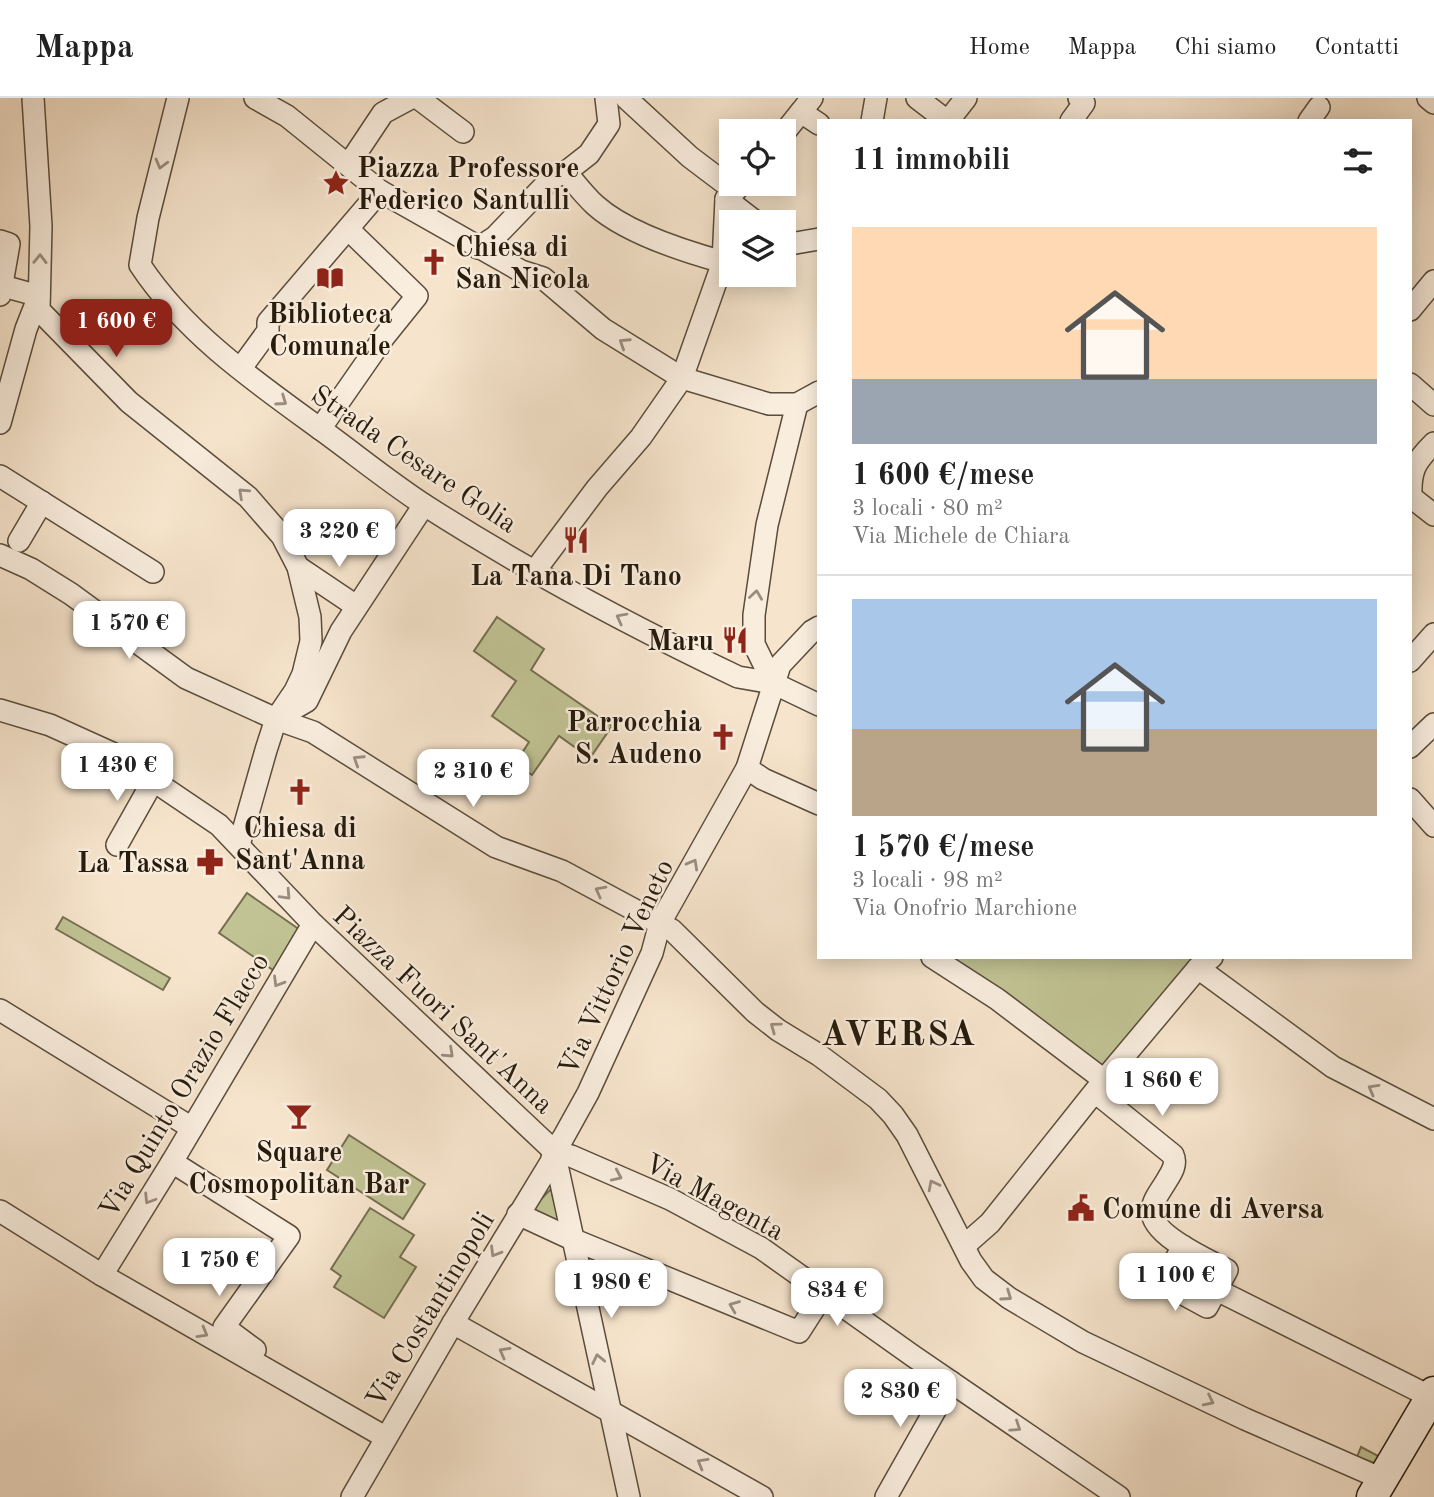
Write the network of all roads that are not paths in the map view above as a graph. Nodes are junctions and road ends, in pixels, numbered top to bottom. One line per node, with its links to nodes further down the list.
1 (33, 98): 34 (street, one-way to 1)
2 (178, 98): 36 (street, Strada Cesare Golia, one-way to 36)
3 (255, 98): 21 (street)
4 (411, 98): 21 (street)
5 (418, 98): 20 (street)
6 (606, 98): 22 (street)
7 (626, 98): 23 (street)
8 (876, 98): 15 (street)
9 (917, 98): 16 (street)
10 (965, 98): 17 (street)
11 (1079, 98): 18 (street)
12 (1427, 98): 13 (street)
13 (1434, 103)
14 (811, 111): 19 (street)
15 (872, 119)
16 (945, 119)
17 (949, 119)
18 (1072, 119)
19 (796, 123)
20 (463, 132)
21 (349, 164): 24 (street)
22 (566, 172): 29 (street); 30 (street)
23 (719, 179)
24 (380, 191): 25 (street); 29 (street)
25 (349, 230): 36 (street); 43 (street)
26 (817, 239): 28 (street)
27 (0, 241): 33 (street)
28 (796, 243)
29 (478, 248): 37 (street, one-way to 29)
30 (719, 259)
31 (1434, 281): 35 (street)
32 (719, 282): 37 (street)
33 (2, 290): 34 (street)
34 (39, 296): 42 (street); 53 (street, one-way to 34)
35 (1412, 308)
36 (241, 368): 43 (street, Strada Cesare Golia, one-way to 43)
37 (682, 378): 40 (street); 55 (street)
38 (1412, 386): 41 (street)
39 (817, 393): 40 (street)
40 (797, 404): 60 (street, one-way to 40)
41 (1434, 405)
42 (0, 423)
43 (320, 429): 49 (street, Strada Cesare Golia)
44 (1434, 443): 46 (street)
45 (0, 476): 48 (street)
46 (1412, 476)
47 (1412, 498): 50 (street)
48 (42, 502): 51 (street); 54 (street)
49 (424, 505): 55 (street, Strada Cesare Golia); 56 (street)
50 (1434, 515)
51 (19, 541)
52 (0, 555): 63 (street)
53 (298, 566): 56 (street); 63 (street)
54 (153, 572)
55 (534, 572): 60 (street, Strada Cesare Golia, one-way to 55)
56 (356, 606): 63 (street)
57 (817, 627): 60 (street, Via Vittorio Veneto)
58 (1434, 634): 59 (street)
59 (1412, 659)
60 (773, 683): 61 (street, Strada Cesare Golia); 66 (street, Via Vittorio Veneto)
61 (817, 704)
62 (0, 710): 67 (street, Piazza Fuori Sant'Anna)
63 (276, 719): 72 (street); 73 (street, one-way to 63)
64 (1434, 724): 65 (street)
65 (1412, 745)
66 (747, 768): 69 (street); 73 (street, Via Vittorio Veneto, one-way to 66)
67 (153, 781): 71 (street); 72 (street, Piazza Fuori Sant'Anna)
68 (1412, 801): 70 (street)
69 (817, 803)
70 (1434, 825)
71 (117, 845)
72 (239, 845): 74 (street, Piazza Fuori Sant'Anna, one-way to 74)
73 (660, 923): 81 (street, Via Vittorio Veneto); 86 (street, one-way to 73)
74 (313, 924): 80 (street, Via Quinto Orazio Flacco, one-way to 80); 81 (street, Piazza Fuori Sant'Anna, one-way to 81)
75 (935, 959): 78 (street)
76 (1205, 963): 78 (street); 79 (street, one-way to 76)
77 (0, 1010): 80 (street)
78 (1099, 1086): 86 (street); 87 (street)
79 (1434, 1119)
80 (192, 1128): 82 (street, Via Quinto Orazio Flacco)
81 (554, 1151): 84 (street, Via Costantinopoli); 85 (street); 90 (street, Via Magenta, one-way to 90)
82 (172, 1162): 88 (street, Via Quinto Orazio Flacco, one-way to 88); 92 (street)
83 (0, 1211): 88 (street)
84 (518, 1214): 85 (street); 91 (street, Via Costantinopoli, one-way to 91)
85 (572, 1239): 90 (street, one-way to 85); 95 (street, one-way to 85)
86 (965, 1245): 97 (street, one-way to 97)
87 (1183, 1246): 89 (street); 89 (street)
88 (102, 1275): 96 (street, one-way to 96)
89 (1217, 1290): 94 (street)
90 (824, 1293): 93 (street, Via Magenta)
91 (453, 1323): 95 (street, one-way to 91); 96 (street, Via Costantinopoli)
92 (255, 1350)
93 (951, 1382): 98 (street, Via Magenta, one-way to 98); 102 (street)
94 (1433, 1396): 97 (street)
95 (609, 1410): 100 (street); 101 (street, one-way to 95)
96 (385, 1437): 99 (street, Via Costantinopoli)
97 (1377, 1488)
98 (1115, 1496)
99 (352, 1497)
100 (629, 1497)
101 (762, 1497)
102 (886, 1497)

